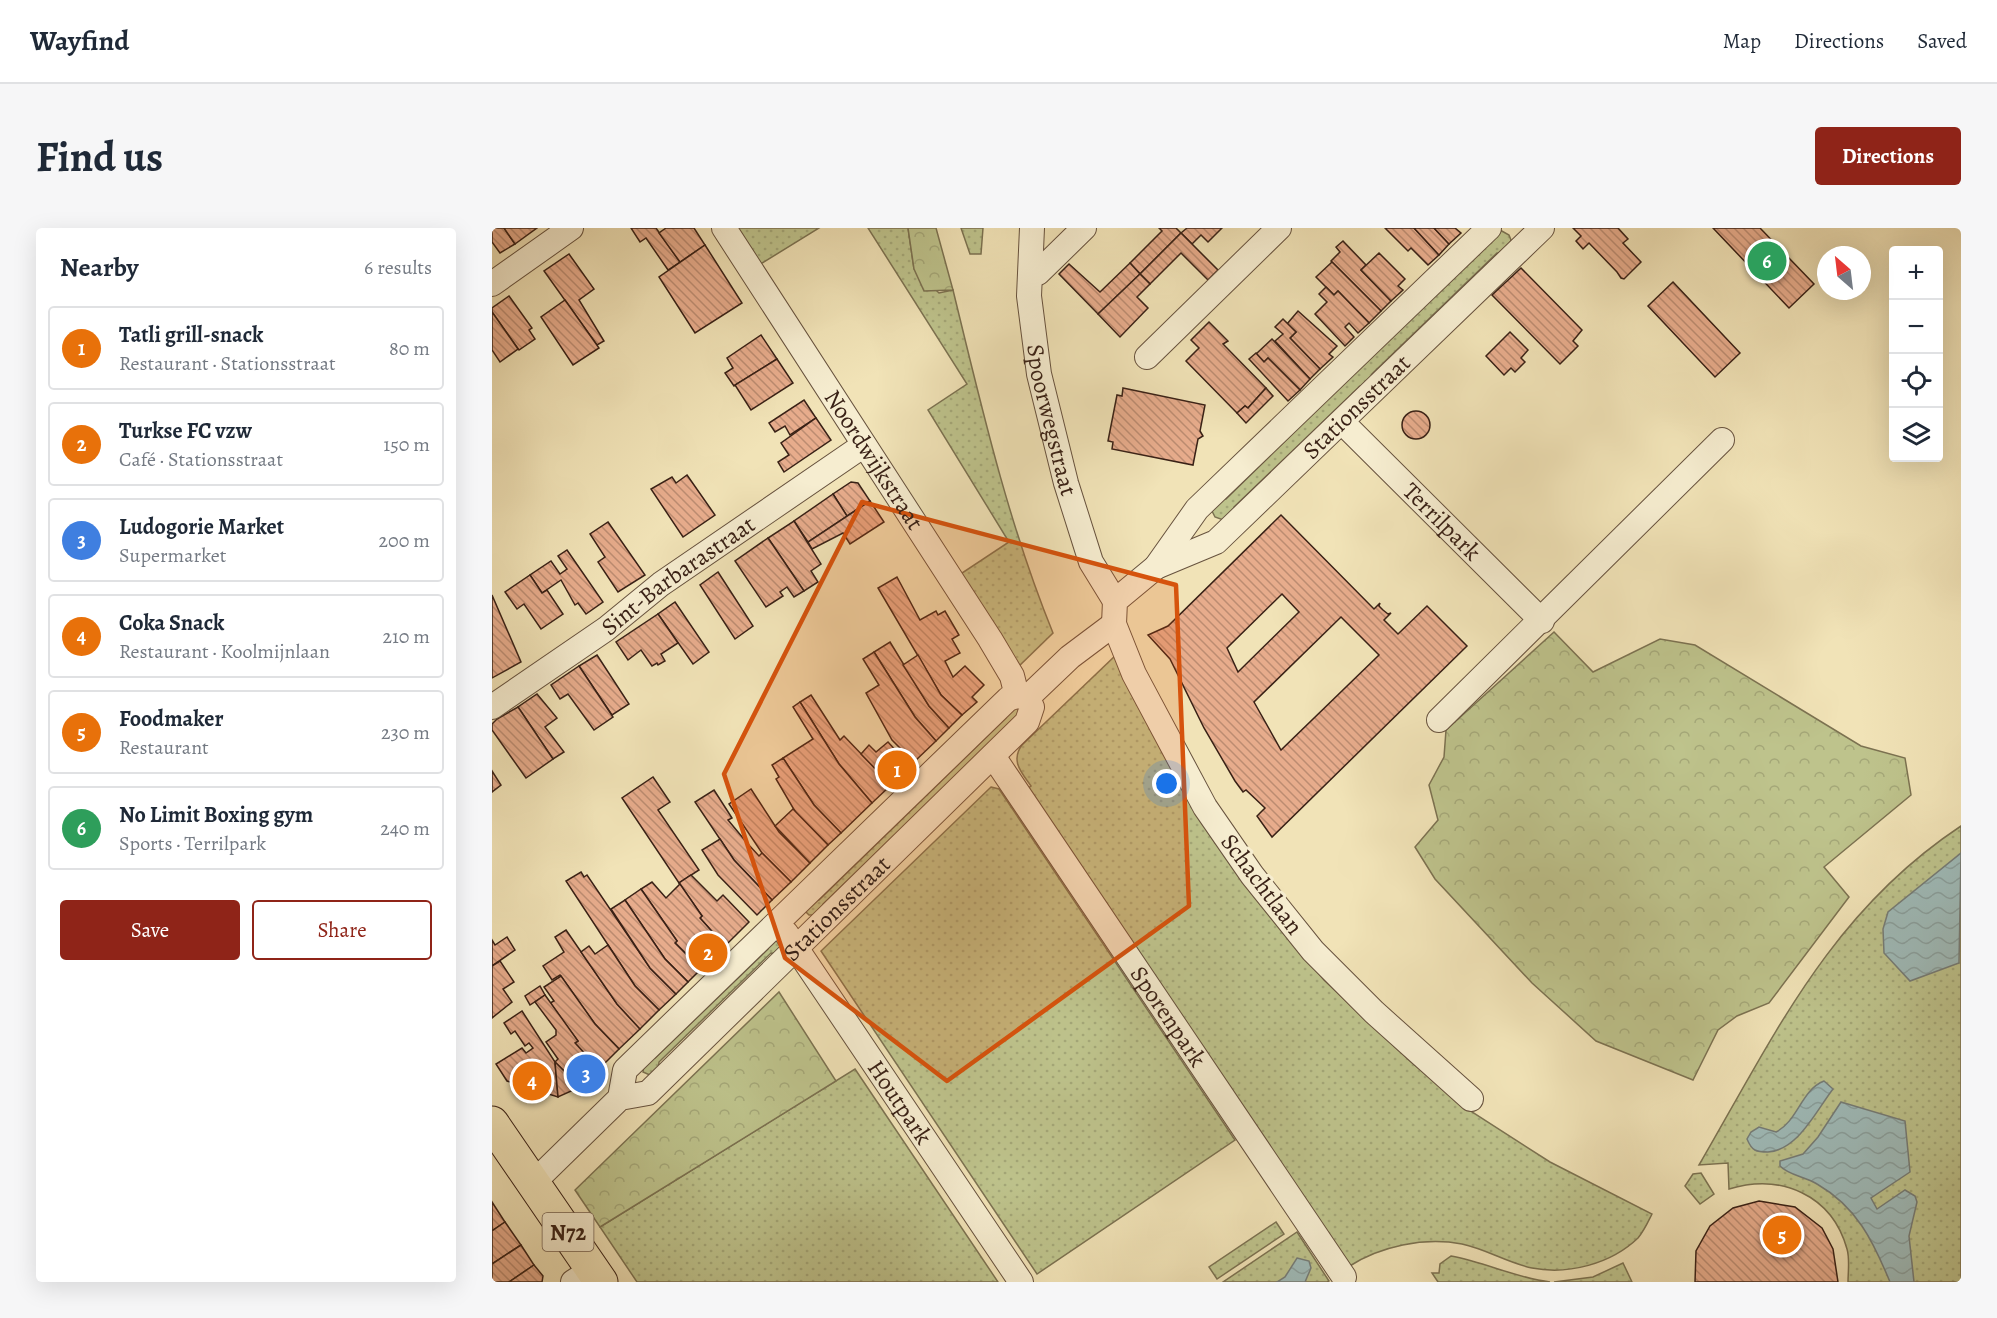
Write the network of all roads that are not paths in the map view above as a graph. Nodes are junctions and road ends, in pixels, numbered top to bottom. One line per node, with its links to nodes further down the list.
1 (572, 228): 9 (street)
2 (724, 228): 13 (street, Noordwijkstraat)
3 (1032, 228): 15 (street, Spoorwegstraat)
4 (1084, 228): 8 (street)
5 (1279, 228): 10 (street)
6 (1490, 228): 14 (street, Stationsstraat)
7 (1534, 231): 11 (street, Stationsstraat)
8 (1038, 273)
9 (492, 284)
10 (1147, 357)
11 (1342, 422): 14 (street, Stationsstraat); 16 (street, Terrilpark)
12 (1722, 440): 16 (street)
13 (864, 445): 17 (street, Noordwijkstraat); 18 (street, Sint-Barbarastraat)
14 (1156, 567): 15 (street, Stationsstraat)
15 (1114, 612): 17 (street, Stationsstraat); 24 (street, Schachtlaan)
16 (1542, 621): 19 (street)
17 (1022, 697): 20 (street, Stationsstraat); 21 (street, Stationsstraat)
18 (492, 707)
19 (1439, 720)
20 (993, 756): 22 (street, Stationsstraat); 28 (street, Sporenpark)
21 (778, 921): 22 (street, Houtpark); 23 (street, Stationsstraat)
22 (795, 946): 23 (street, Stationsstraat); 29 (street, Houtpark)
23 (620, 1098): 26 (street)
24 (1471, 1099)
25 (492, 1123): 26 (main road, N72)
26 (533, 1183): 27 (main road, N72)
27 (589, 1278)
28 (1344, 1278)
29 (1021, 1282)

